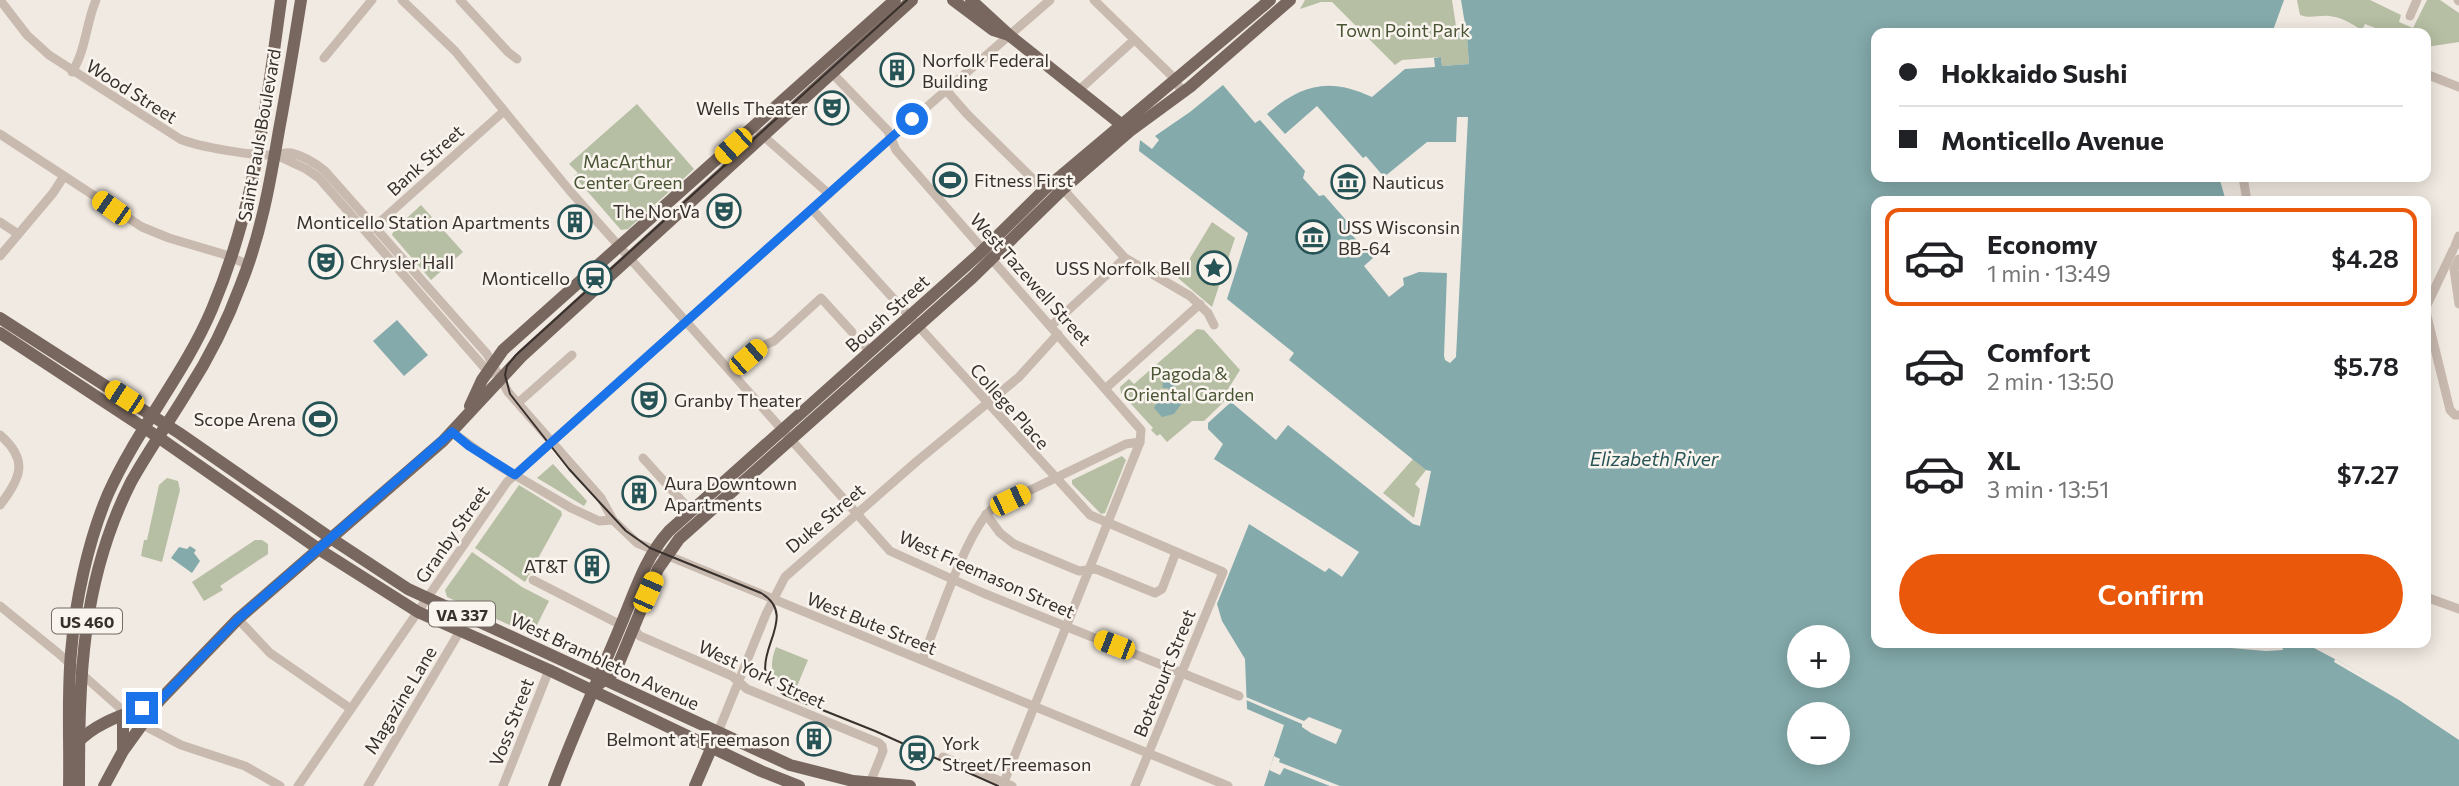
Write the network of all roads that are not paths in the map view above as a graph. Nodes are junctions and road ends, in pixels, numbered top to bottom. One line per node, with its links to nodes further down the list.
1 (0, 0): 23 (street, Wood Street)
2 (96, 0): 23 (street)
3 (281, 0): 36 (main road, Saint Pauls Boulevard)
4 (301, 0): 37 (main road, Saint Pauls Boulevard)
5 (372, 0): 21 (street)
6 (402, 0): 31 (street, West Freemason Street)
7 (460, 0): 22 (street)
8 (895, 0): 33 (main road)
9 (912, 0): 24 (main road)
10 (953, 0): 19 (main road)
11 (971, 0): 19 (main road)
12 (1050, 0): 19 (street, Granby Street)
13 (1094, 0): 20 (street)
14 (1290, 0): 18 (main road, Boush Street)
15 (2417, 0): 17 (street)
16 (1264, 2): 18 (street); 26 (main road, Boush Street)
17 (2410, 16)
18 (1272, 17): 30 (main road, Boush Street)
19 (1009, 35): 28 (street, Granby Street); 29 (main road)
20 (1134, 40): 26 (street); 29 (street)
21 (324, 58)
22 (517, 59)
23 (72, 72): 36 (street, Wood Street)
24 (832, 73): 33 (main road); 35 (street, West Tazewell Street)
25 (2431, 76): 27 (street)
26 (1176, 81): 30 (street); 32 (main road, Boush Street)
27 (2459, 87)
28 (946, 90): 35 (street, Granby Street); 40 (street)
29 (1078, 91): 32 (main road)
30 (1183, 93): 32 (main road, Boush Street)
31 (504, 111): 44 (street, Bank Street); 47 (street, West Freemason Street)
32 (1125, 127): 39 (main road, Boush Street); 40 (main road, Boush Street)
33 (758, 131): 41 (street); 47 (main road); 52 (main road)
34 (0, 134): 38 (street)
35 (890, 139): 41 (street, Granby Street); 49 (street, West Tazewell Street)
36 (259, 153): 37 (street, Wood Street); 51 (main road, Saint Pauls Boulevard)
37 (276, 155): 44 (street, Wood Street); 54 (main road, Saint Pauls Boulevard)
38 (64, 176): 45 (street); 51 (street)
39 (1063, 189): 49 (main road, Boush Street); 53 (street)
40 (1044, 190): 49 (main road, Boush Street)
41 (829, 194): 42 (street, Granby Street)
42 (811, 209): 59 (street, Granby Street); 60 (street, College Place)
43 (0, 222): 45 (street)
44 (371, 230): 67 (street, Wood Street)
45 (18, 234): 50 (street)
46 (2459, 236): 48 (street)
47 (619, 245): 52 (street, West Freemason Street); 67 (main road)
48 (2455, 252): 55 (street); 57 (street)
49 (987, 255): 60 (main road, Boush Street); 62 (street, West Tazewell Street)
50 (0, 256)
51 (231, 257): 54 (street); 74 (main road, Saint Pauls Boulevard)
52 (630, 257): 59 (street, West Freemason Street); 69 (main road)
53 (1125, 258): 56 (street); 62 (street, Duke Street)
54 (249, 265): 76 (main road, Saint Pauls Boulevard)
55 (2431, 299)
56 (1200, 304): 61 (street); 70 (street)
57 (2459, 304)
58 (0, 318): 74 (main road, West Brambleton Avenue)
59 (687, 320): 68 (street, West Freemason Street); 82 (street, Granby Street)
60 (913, 322): 72 (street, College Place); 79 (main road, Boush Street); 79 (main road, Boush Street)
61 (1214, 326)
62 (1055, 330): 70 (street, West Tazewell Street); 72 (street, Duke Street)
63 (2431, 330): 75 (street)
64 (852, 332): 68 (street)
65 (0, 333): 77 (main road)
66 (572, 355): 71 (street)
67 (491, 367): 69 (street, Wood Street); 73 (main road)
68 (732, 372): 79 (street, West Freemason Street)
69 (499, 381): 71 (street, Wood Street); 73 (main road)
70 (1106, 388): 83 (street, West Tazewell Street)
71 (518, 403): 82 (street, Wood Street)
72 (987, 403): 86 (street, College Place); 89 (street, Duke Street)
73 (467, 412): 78 (main road)
74 (152, 415): 76 (main road, West Brambleton Avenue); 77 (main road, Saint Pauls Boulevard)
75 (2459, 415)
76 (166, 424): 81 (main road, Saint Pauls Boulevard / US 460); 93 (main road, West Brambleton Avenue / VA 337)
77 (143, 427): 81 (main road, VA 337); 112 (main road, Saint Pauls Boulevard / US 460)
78 (452, 432): 85 (street, West Bute Street); 93 (main road)
79 (786, 434): 88 (main road, Boush Street); 89 (street, West Freemason Street); 96 (main road, Boush Street)
80 (0, 435): 87 (street)
81 (158, 437): 94 (main road, West Brambleton Avenue / VA 337); 115 (main road, Saint Pauls Boulevard / US 460)
82 (552, 441): 85 (street, Granby Street); 91 (street, Wood Street)
83 (1140, 442): 86 (street); 92 (street)
84 (643, 458): 88 (street)
85 (515, 475): 91 (street, West Bute Street); 101 (street, Granby Street)
86 (1054, 478): 90 (street); 92 (street, College Place)
87 (0, 505)
88 (690, 510): 96 (main road, Boush Street)
89 (858, 514): 100 (street, West Freemason Street); 102 (street, Duke Street)
90 (986, 514): 97 (street); 100 (street)
91 (613, 520): 96 (street, West Bute Street)
92 (1109, 525): 95 (street, College Place); 97 (street)
93 (332, 539): 94 (main road); 101 (main road, West Brambleton Avenue / VA 337)
94 (320, 550): 106 (main road, West Brambleton Avenue / VA 337); 107 (main road)
95 (1176, 552): 97 (street); 98 (street, College Place)
96 (660, 553): 102 (street, West Bute Street); 108 (main road, Boush Street)
97 (1091, 569): 109 (street)
98 (1223, 572): 114 (street, Botetourt Street)
99 (533, 580): 108 (street, West York Street)
100 (954, 580): 109 (street, West Freemason Street); 111 (street)
101 (427, 599): 106 (street, Granby Street); 116 (main road, West Brambleton Avenue / VA 337)
102 (773, 599): 111 (street, West Bute Street); 117 (street, Duke Street)
103 (2431, 599): 105 (street)
104 (0, 606): 112 (street)
105 (2459, 609)
106 (418, 612): 110 (main road, West Brambleton Avenue / VA 337); 122 (street, Granby Street)
107 (238, 619): 120 (main road); 122 (street)
108 (628, 624): 116 (main road, Boush Street); 117 (street, West York Street)
109 (1067, 626): 114 (street, West Freemason Street); 121 (street)
110 (460, 631): 113 (main road, West Brambleton Avenue / VA 337); 139 (street, Magazine Lane)
111 (922, 660): 121 (street, West Bute Street)
112 (70, 664): 115 (street); 129 (main road, Saint Pauls Boulevard / US 460)
113 (549, 670): 118 (main road, West Brambleton Avenue / VA 337); 140 (street, Voss Street)
114 (1181, 671): 119 (street, West Freemason Street); 130 (street, Botetourt Street)
115 (80, 673): 123 (street); 126 (main road, Saint Pauls Boulevard / US 460)
116 (602, 678): 118 (main road, Boush Street); 125 (main road, West Brambleton Avenue / VA 337)
117 (739, 682): 125 (street, Duke Street); 132 (street, West York Street)
118 (592, 691): 127 (main road, West Brambleton Avenue / VA 337); 141 (main road, Boush Street)
119 (1239, 696)
120 (159, 701): 123 (main road); 124 (main road)
121 (1034, 706): 130 (street, West Bute Street); 133 (street)
122 (351, 709): 138 (street, Granby Street)
123 (123, 717): 126 (main road); 128 (main road)
124 (143, 724): 128 (main road); 137 (street)
125 (718, 732): 127 (main road, Duke Street); 132 (main road, West Brambleton Avenue)
126 (79, 740): 129 (main road); 135 (main road, US 460)
127 (711, 748): 142 (main road, Duke Street); 143 (main road, West Brambleton Avenue)
128 (123, 751): 136 (main road)
129 (70, 752): 134 (main road, US 460)
130 (1148, 753): 145 (street, Botetourt Street); 146 (street, West Bute Street)
131 (943, 757): 133 (street)
132 (870, 783): 144 (main road, West Brambleton Avenue)
133 (1008, 784)
134 (69, 786)
135 (79, 786)
136 (104, 786)
137 (280, 786)
138 (298, 786)
139 (368, 786)
140 (503, 786)
141 (554, 786)
142 (695, 786)
143 (799, 786)
144 (910, 786)
145 (1135, 786)
146 (1228, 786)

